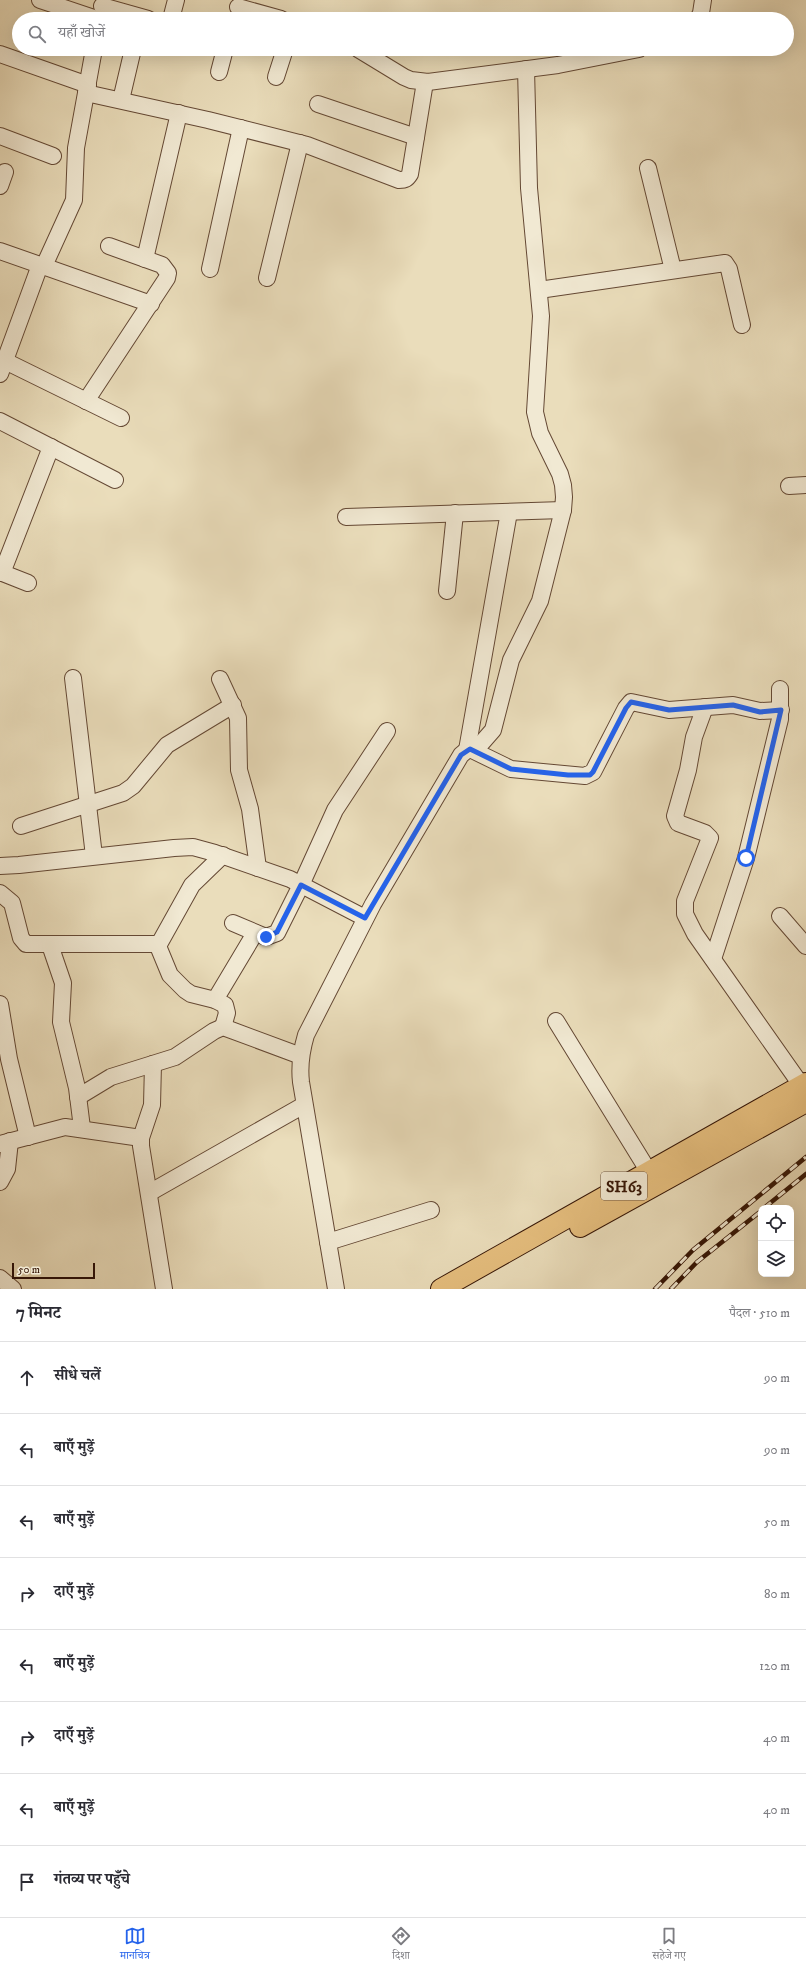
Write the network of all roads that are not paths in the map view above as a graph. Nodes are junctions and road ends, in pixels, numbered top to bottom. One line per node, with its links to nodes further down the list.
1 (40, 0): 5 (street)
2 (176, 0): 6 (street)
3 (703, 0): 8 (street)
4 (237, 9): 7 (street)
5 (100, 11)
6 (173, 12)
7 (250, 12)
8 (701, 12)
9 (0, 54): 20 (street)
10 (93, 56): 20 (street)
11 (131, 56): 21 (street)
12 (223, 56): 17 (street)
13 (282, 56): 18 (street)
14 (370, 56): 19 (street)
15 (599, 56): 16 (street)
16 (526, 69): 19 (street); 37 (street)
17 (219, 72)
18 (276, 77)
19 (425, 82): 26 (street)
20 (87, 89): 21 (street); 33 (street)
21 (121, 100): 23 (street)
22 (318, 104): 26 (street)
23 (179, 113): 24 (street); 32 (street)
24 (241, 128): 27 (street); 34 (street)
25 (0, 136): 28 (street)
26 (416, 137): 27 (street)
27 (300, 143): 36 (street)
28 (53, 156)
29 (648, 168): 35 (street)
30 (109, 246): 32 (street)
31 (0, 251): 33 (street)
32 (144, 259): 38 (street)
33 (42, 265): 38 (street); 40 (street)
34 (210, 269)
35 (674, 270): 37 (street); 39 (street)
36 (267, 278)
37 (539, 290): 48 (street)
38 (151, 304): 41 (street)
39 (742, 325)
40 (2, 367): 41 (street)
41 (86, 401): 42 (street)
42 (121, 418)
43 (0, 421): 44 (street)
44 (51, 447): 45 (street); 52 (street)
45 (115, 480)
46 (806, 485): 47 (street)
47 (789, 486)
48 (563, 510): 49 (street); 62 (street)
49 (509, 512): 50 (street); 62 (street)
50 (455, 513): 51 (street); 54 (street)
51 (346, 516)
52 (1, 572): 53 (street)
53 (28, 583)
54 (447, 591)
55 (74, 678): 63 (street)
56 (220, 679): 58 (street)
57 (780, 690): 60 (street)
58 (233, 705): 63 (street); 68 (street)
59 (705, 707): 60 (street); 62 (street); 78 (street)
60 (781, 710): 78 (street)
61 (387, 731): 69 (street)
62 (468, 750): 72 (street)
63 (88, 806): 64 (street); 66 (street)
64 (21, 826)
65 (223, 855): 66 (street); 68 (street); 76 (street)
66 (94, 856): 67 (street)
67 (0, 866)
68 (258, 868): 69 (street)
69 (301, 885): 72 (street); 74 (street)
70 (0, 893): 75 (street)
71 (780, 916): 77 (street)
72 (365, 918): 83 (street)
73 (233, 923): 74 (street)
74 (255, 932): 79 (street)
75 (50, 945): 76 (street); 87 (street)
76 (158, 946): 79 (street)
77 (806, 946)
78 (712, 959): 86 (street)
79 (216, 1000): 82 (street)
80 (0, 1004): 85 (street)
81 (556, 1021): 93 (street)
82 (223, 1027): 83 (street); 84 (street)
83 (300, 1056): 88 (street)
84 (154, 1064): 87 (street); 91 (street)
85 (5, 1069): 90 (street)
86 (805, 1091): 93 (main road, SH63); 103 (main road, SH63)
87 (78, 1098): 89 (street)
88 (304, 1104): 95 (street); 97 (street)
89 (82, 1128): 90 (street); 91 (street)
90 (28, 1137): 92 (street)
91 (141, 1138): 95 (street)
92 (5, 1142): 94 (street)
93 (649, 1172): 102 (main road, SH63)
94 (0, 1182)
95 (149, 1193): 100 (street)
96 (430, 1210): 97 (street)
97 (328, 1242): 101 (street)
98 (0, 1278): 99 (street)
99 (13, 1289)
100 (164, 1289)
101 (336, 1289)
102 (441, 1289)
103 (468, 1289)

